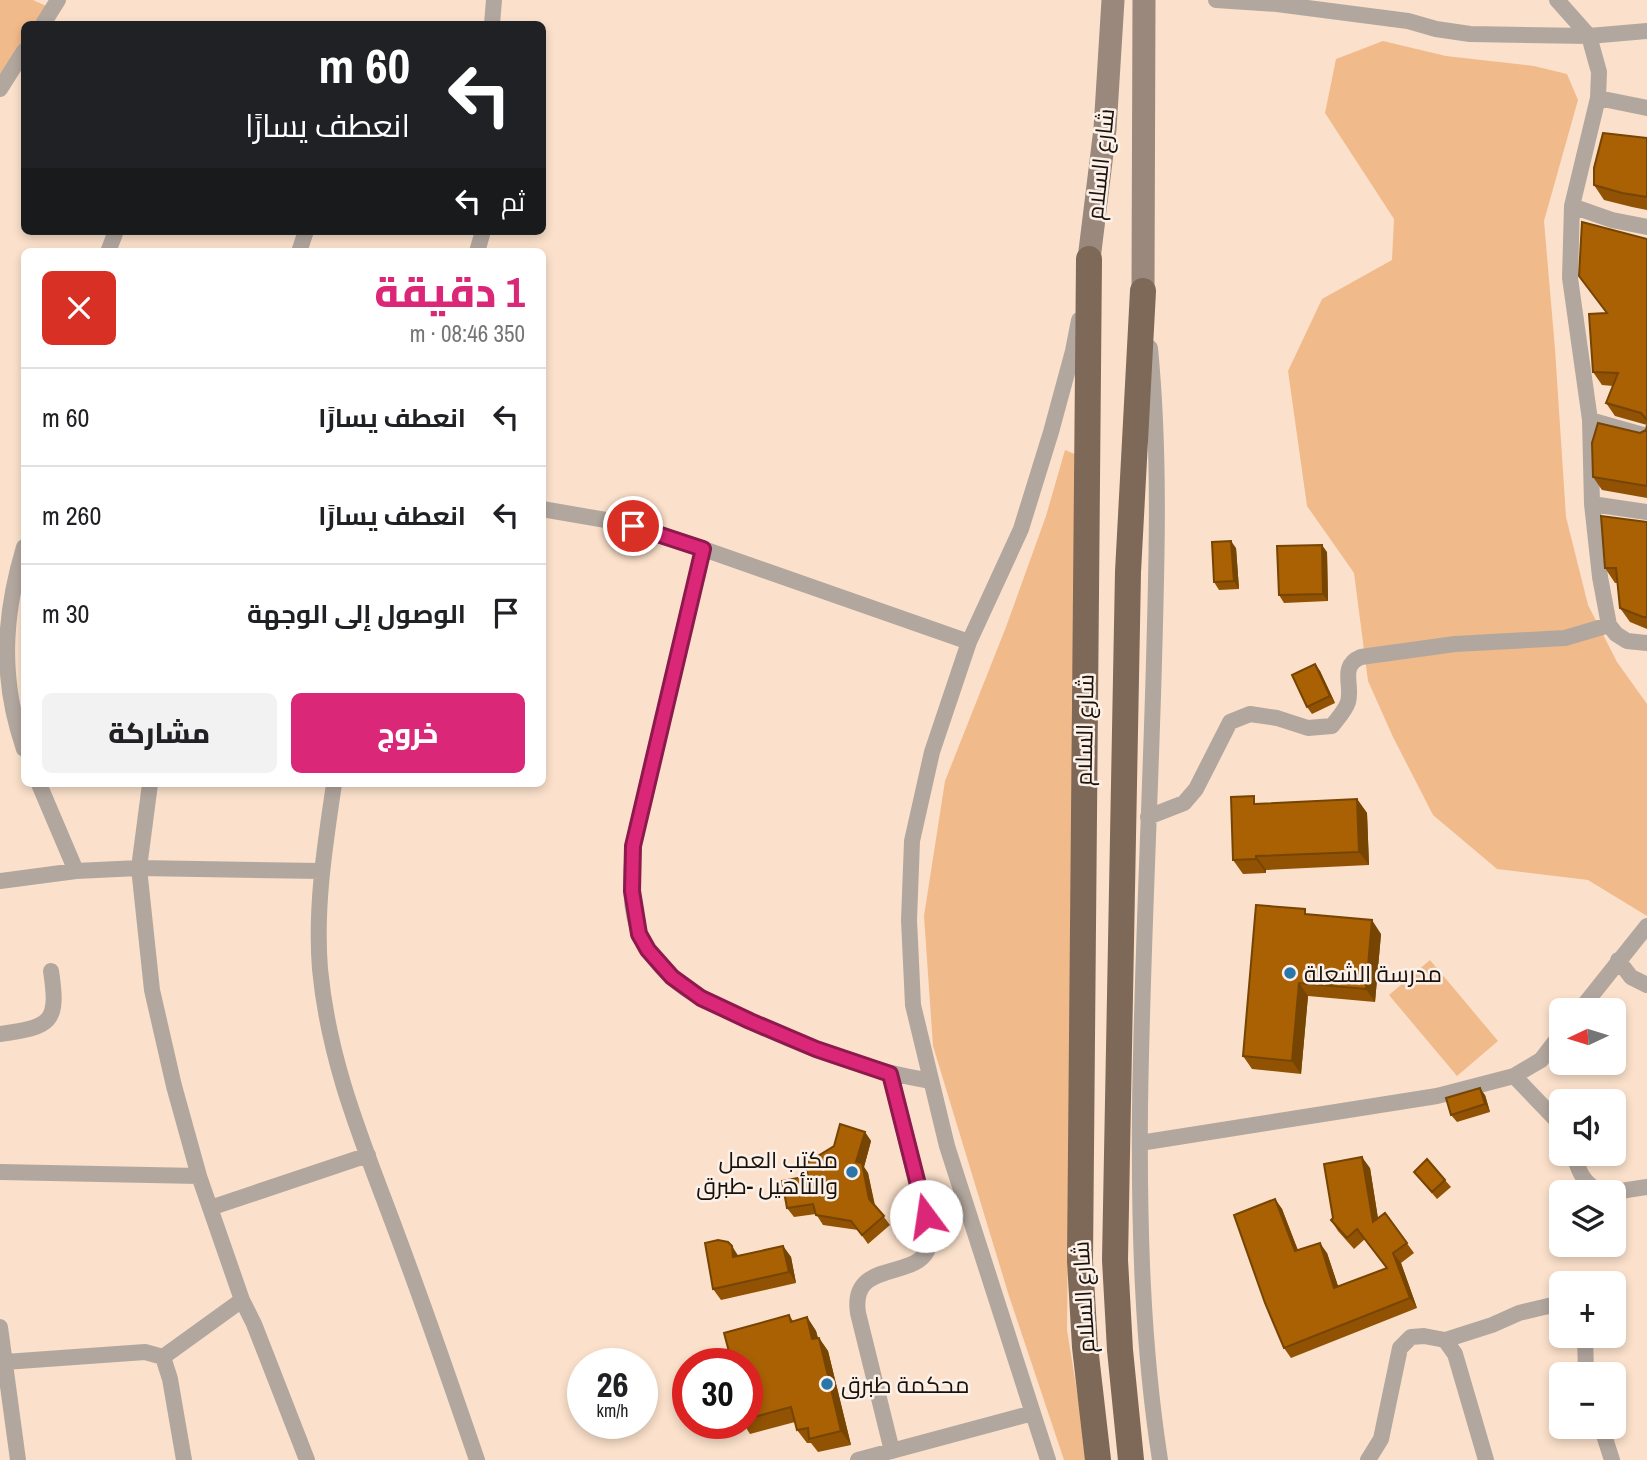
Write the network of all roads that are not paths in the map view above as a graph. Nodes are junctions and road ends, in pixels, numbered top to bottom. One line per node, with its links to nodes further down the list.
1 (58, 0): 8 (street)
2 (494, 0): 9 (street)
3 (1113, 0): 18 (main road, شارع السلام)
4 (1144, 0): 19 (main road, شارع السلام)
5 (1216, 0): 7 (street)
6 (1557, 0): 11 (street)
7 (1278, 2): 11 (street)
8 (45, 21)
9 (492, 21)
10 (1647, 31): 11 (street)
11 (1589, 36): 14 (street)
12 (21, 56): 13 (street)
13 (0, 89)
14 (1598, 98): 15 (street); 16 (street)
15 (1647, 108)
16 (1572, 206): 17 (street); 20 (street)
17 (1647, 227)
18 (1089, 259): 28 (street); 72 (highway, شارع السلام)
19 (1143, 291): 34 (street); 73 (highway, شارع السلام)
20 (1590, 420): 21 (street); 22 (street)
21 (1647, 436)
22 (1592, 504): 24 (street); 27 (street)
23 (546, 510): 25 (street)
24 (1647, 512)
25 (703, 549): 28 (street); 46 (street)
26 (21, 558): 30 (street)
27 (1609, 625): 29 (street); 34 (street)
28 (969, 642): 48 (street)
29 (1647, 643)
30 (21, 739)
31 (40, 787): 36 (street)
32 (150, 787): 35 (street)
33 (334, 787): 37 (street)
34 (1148, 817): 50 (street)
35 (139, 868): 36 (street); 37 (street); 53 (street)
36 (76, 871): 38 (street)
37 (321, 871): 51 (street)
38 (0, 881)
39 (1647, 926): 40 (street)
40 (1618, 960): 42 (street); 43 (street)
41 (51, 971): 44 (street)
42 (1647, 985)
43 (1589, 998)
44 (0, 1034)
45 (1549, 1050): 47 (street)
46 (890, 1074): 48 (street); 65 (street)
47 (1514, 1076): 49 (street); 50 (street)
48 (931, 1081): 63 (street)
49 (1549, 1112)
50 (1140, 1143): 74 (street)
51 (368, 1155): 56 (street); 69 (street)
52 (0, 1172): 53 (street)
53 (199, 1176): 56 (street)
54 (1647, 1187): 55 (street)
55 (1626, 1190)
56 (210, 1208): 57 (street)
57 (242, 1300): 61 (street); 68 (street)
58 (1549, 1306): 60 (street)
59 (0, 1327): 62 (street)
60 (1445, 1340): 75 (street); 76 (street)
61 (163, 1357): 62 (street); 67 (street)
62 (5, 1362): 66 (street)
63 (1033, 1413): 65 (street); 71 (street)
64 (1605, 1439): 77 (street)
65 (892, 1451): 70 (street)
66 (18, 1460)
67 (184, 1460)
68 (307, 1460)
69 (477, 1460)
70 (858, 1460)
71 (1048, 1460)
72 (1098, 1460)
73 (1131, 1460)
74 (1160, 1460)
75 (1368, 1460)
76 (1486, 1460)
77 (1612, 1460)

